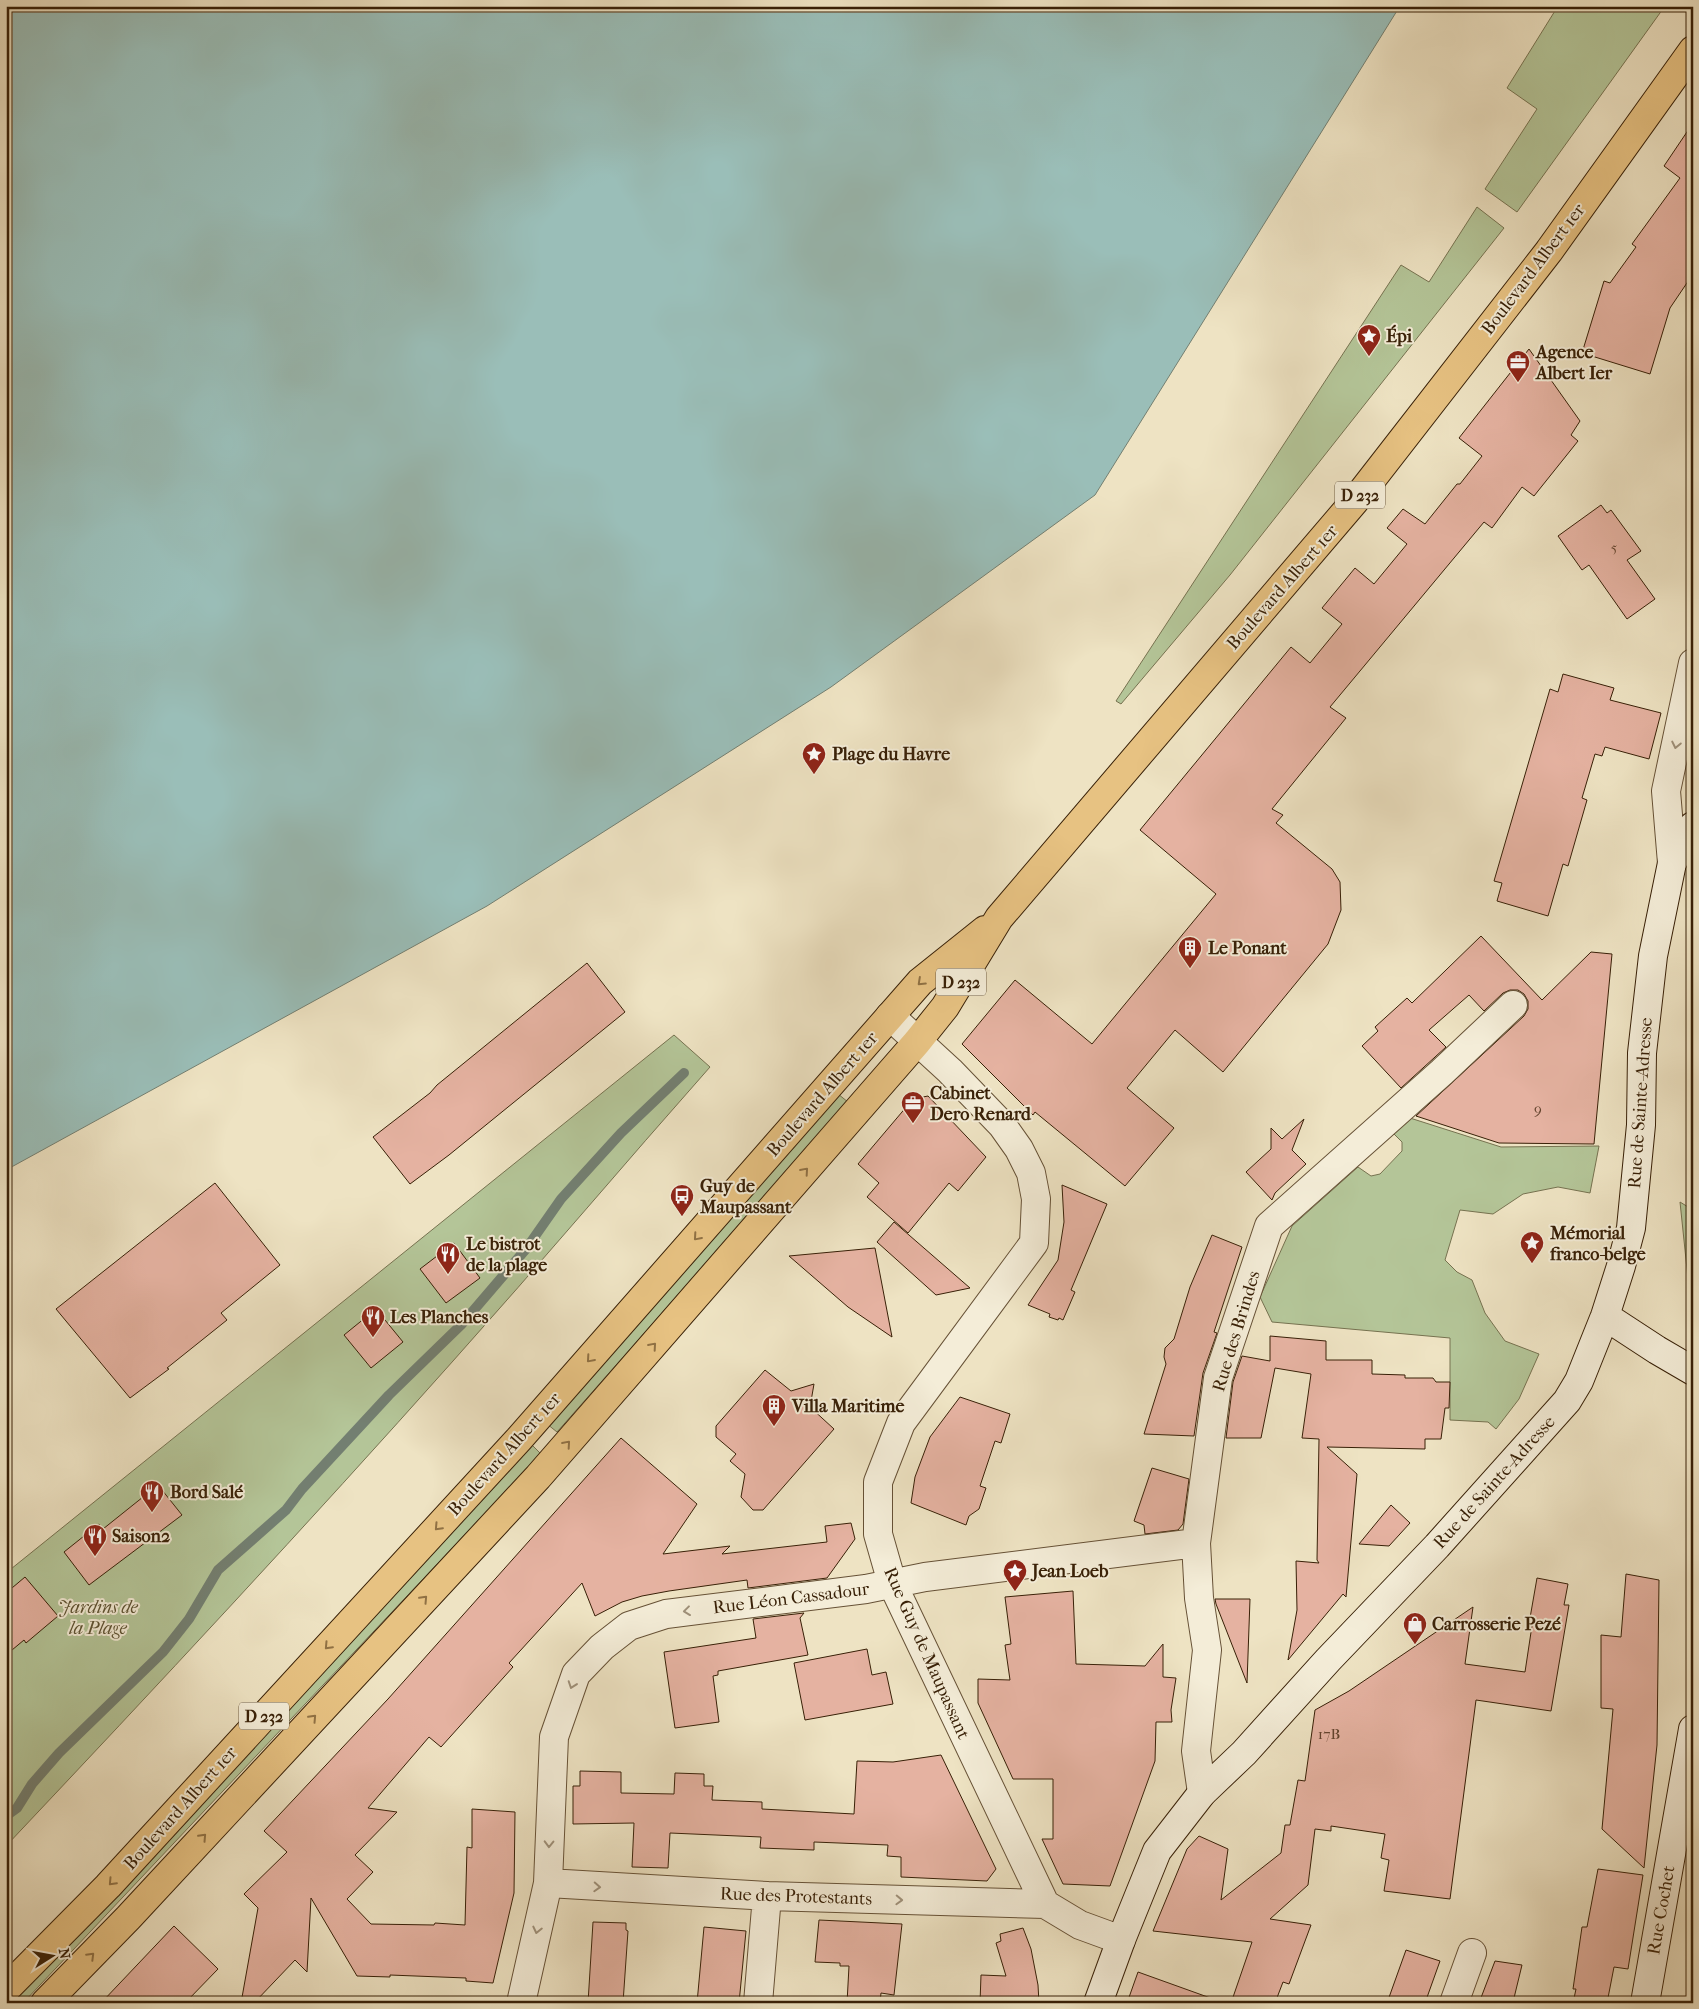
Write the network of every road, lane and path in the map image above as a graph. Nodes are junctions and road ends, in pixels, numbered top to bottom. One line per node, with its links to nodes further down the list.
1 (1693, 50): 5 (main road, Boulevard Albert 1er / D 232)
2 (1693, 663): 4 (street, one-way to 4)
3 (1693, 826): 4 (street)
4 (1672, 863): 9 (street, Rue de Sainte-Adresse)
5 (1000, 918): 7 (main road, Boulevard Albert 1er / D 232, one-way to 7); 8 (main road, Boulevard Albert 1er / D 232)
6 (1513, 1005): 11 (street, Rue des Brindes)
7 (890, 1016): 8 (street, Rue Guy de Maupassant); 20 (main road, Boulevard Albert 1er / D 232, one-way to 20)
8 (917, 1042): 12 (street, Rue Guy de Maupassant); 21 (main road, Boulevard Albert 1er / D 232, one-way to 8)
9 (1605, 1316): 10 (street); 14 (street, Rue de Sainte-Adresse)
10 (1693, 1371)
11 (1196, 1543): 12 (street, Rue Léon Cassadour); 14 (street, Rue des Brindes)
12 (892, 1583): 15 (street, Rue Léon Cassadour, one-way to 15); 17 (street, Rue Guy de Maupassant)
13 (1693, 1729): 26 (street, Rue Cochet)
14 (1202, 1793): 18 (street, Rue de Sainte-Adresse)
15 (548, 1883): 16 (street, Rue des Protestants, one-way to 16); 22 (street, Rue Léon Cassadour, one-way to 22)
16 (768, 1896): 17 (street, Rue des Protestants, one-way to 17); 23 (street)
17 (1045, 1904): 18 (street)
18 (1121, 1940): 24 (street, Rue de Sainte-Adresse)
19 (1472, 1953): 25 (street)
20 (6, 1989)
21 (45, 2003)
22 (520, 2003)
23 (758, 2003)
24 (1098, 2003)
25 (1454, 2003)
26 (1645, 2003)

